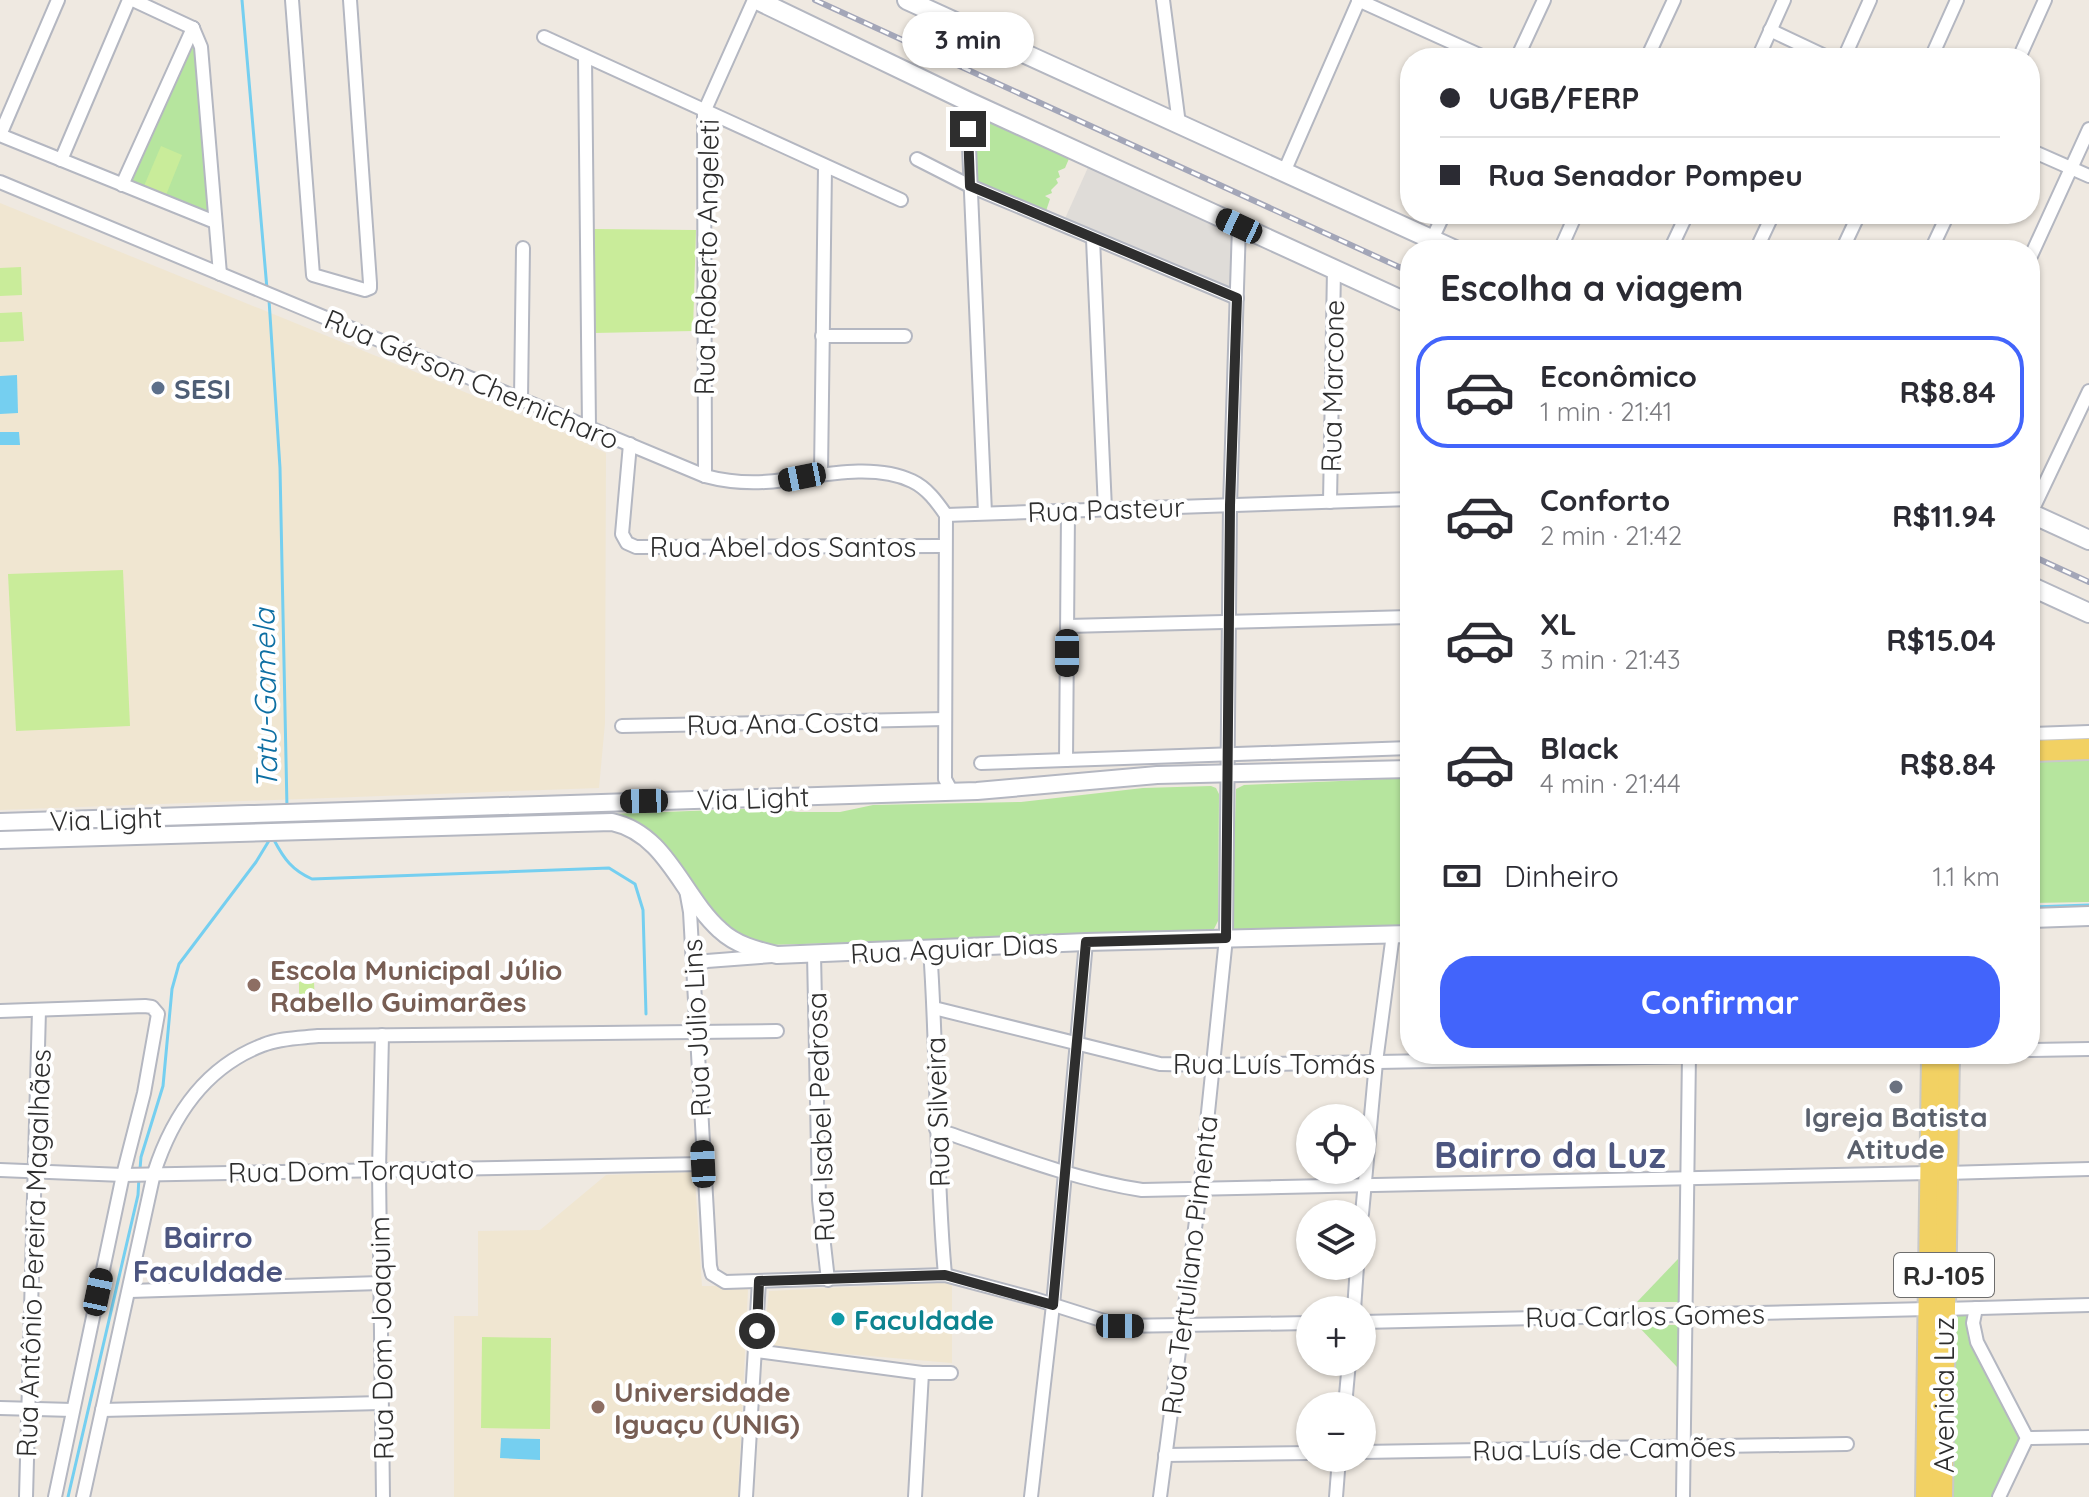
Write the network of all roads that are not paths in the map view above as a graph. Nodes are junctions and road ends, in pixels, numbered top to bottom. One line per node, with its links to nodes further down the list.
1 (58, 0): 32 (street)
2 (131, 0): 16 (street); 35 (street)
3 (292, 0): 4 (street)
4 (350, 0)
5 (756, 0): 28 (main road); 29 (street, Rua Roberto Angeleti)
6 (907, 0): 30 (main road)
7 (1148, 0): 15 (street)
8 (1359, 0): 19 (street); 38 (street)
9 (1544, 0): 20 (street)
10 (1674, 0): 21 (street)
11 (1784, 0): 17 (street)
12 (1870, 0): 24 (street)
13 (1957, 0): 25 (street)
14 (2045, 0): 26 (street)
15 (1164, 3): 30 (street)
16 (193, 28): 41 (street); 44 (street)
17 (1770, 30): 22 (street); 23 (street)
18 (544, 37): 27 (street)
19 (1464, 48)
20 (1522, 48)
21 (1652, 48)
22 (1762, 48)
23 (1808, 48)
24 (1848, 48)
25 (1935, 48)
26 (2023, 48)
27 (585, 57): 29 (street); 59 (street)
28 (967, 101): 42 (street); 46 (main road)
29 (704, 112): 36 (street); 62 (street, Rua Roberto Angeleti)
30 (1179, 124): 38 (main road)
31 (2089, 129): 37 (street)
32 (0, 135): 35 (street)
33 (2040, 154): 37 (street)
34 (917, 159): 42 (street)
35 (61, 160): 41 (street)
36 (825, 167): 43 (street); 55 (street)
37 (2071, 168): 39 (street); 49 (street)
38 (1284, 172): 48 (main road)
39 (2089, 176)
40 (0, 182): 52 (street, Rua Gérson Chernicharo)
41 (122, 185): 44 (street)
42 (970, 186): 47 (street); 69 (street)
43 (901, 200)
44 (215, 222): 52 (street)
45 (1439, 224): 48 (street)
46 (1239, 226): 51 (main road); 53 (street, Rua Tertuliano Pimenta)
47 (1093, 239): 53 (street); 67 (street)
48 (1432, 239)
49 (2038, 240)
50 (523, 248): 58 (street)
51 (1334, 269): 54 (main road); 65 (street, Rua Marcone)
52 (220, 274): 58 (street, Rua Gérson Chernicharo)
53 (1237, 298): 66 (street, Rua Tertuliano Pimenta)
54 (1400, 299)
55 (822, 336): 56 (street); 61 (street)
56 (905, 336)
57 (2089, 391): 63 (street)
58 (521, 399): 59 (street, Rua Gérson Chernicharo)
59 (589, 427): 60 (street, Rua Gérson Chernicharo)
60 (630, 444): 62 (street, Rua Gérson Chernicharo); 73 (street, Rua Abel dos Santos)
61 (821, 473): 62 (street, Rua Gérson Chernicharo); 70 (street, Rua Gérson Chernicharo)
62 (705, 476)
63 (2040, 494)
64 (1400, 499): 65 (street, Rua Pasteur)
65 (1330, 502): 66 (street, Rua Pasteur)
66 (1230, 505): 67 (street, Rua Pasteur); 77 (street, Rua Tertuliano Pimenta)
67 (1105, 509): 68 (street, Rua Pasteur)
68 (1068, 511): 69 (street, Rua Pasteur); 78 (street)
69 (985, 513): 70 (street, Rua Pasteur)
70 (946, 515): 73 (street)
71 (2040, 517): 72 (main road)
72 (2089, 540)
73 (944, 546): 79 (street)
74 (2040, 591): 75 (main road)
75 (2089, 613)
76 (1400, 617): 77 (street)
77 (1228, 622): 78 (street); 86 (street, Rua Tertuliano Pimenta)
78 (1068, 626): 87 (street)
79 (945, 719): 80 (street, Rua Ana Costa); 91 (street)
80 (622, 726)
81 (2089, 732): 82 (street)
82 (2040, 734)
83 (1400, 748): 86 (street)
84 (2089, 749): 85 (main road)
85 (2040, 751)
86 (1228, 753): 87 (street); 90 (street, Rua Tertuliano Pimenta)
87 (1066, 760): 88 (street)
88 (981, 763)
89 (1400, 769): 90 (street, Via Light)
90 (1228, 773): 91 (street, Via Light); 98 (street, Rua Tertuliano Pimenta)
91 (952, 792): 92 (street, Via Light)
92 (0, 822)
93 (0, 840): 94 (street, Via Light)
94 (685, 885): 103 (street, Via Light); 104 (street, Rua Júlio Lins)
95 (2089, 916): 96 (main road)
96 (2040, 918)
97 (1400, 934): 98 (street, Rua Aguiar Dias)
98 (1226, 938): 99 (street, Rua Aguiar Dias); 119 (street, Rua Tertuliano Pimenta)
99 (1086, 942): 101 (street, Rua Aguiar Dias); 111 (street)
100 (1400, 944): 115 (street)
101 (930, 949): 102 (street, Rua Aguiar Dias); 105 (street, Rua Silveira)
102 (814, 954): 103 (street, Rua Aguiar Dias); 135 (street, Rua Isabel Pedrosa)
103 (777, 955): 104 (street, Rua Aguiar Dias)
104 (693, 967): 109 (street, Rua Júlio Lins)
105 (934, 1008): 111 (street, Rua Luís Tomás); 120 (street, Rua Silveira)
106 (39, 1010): 107 (street); 125 (street, Rua Antônio Pereira Magalhães); 129 (street)
107 (0, 1011)
108 (777, 1031): 109 (street)
109 (696, 1032): 110 (street); 121 (street, Rua Júlio Lins)
110 (382, 1035): 124 (street, Rua Dom Joaquim); 126 (street)
111 (1075, 1041): 119 (street, Rua Luís Tomás); 127 (street)
112 (2089, 1049): 113 (street)
113 (2040, 1050)
114 (1400, 1061): 115 (street, Rua Luís Tomás)
115 (1376, 1062): 119 (street, Rua Luís Tomás); 131 (street)
116 (1689, 1064): 130 (street)
117 (1933, 1064): 128 (main road, Avenida Luz / RJ-105)
118 (1948, 1064): 128 (main road, Avenida Luz / RJ-105)
119 (1212, 1065): 132 (street, Rua Tertuliano Pimenta)
120 (936, 1129): 127 (street); 134 (street, Rua Silveira)
121 (703, 1164): 124 (street, Rua Dom Torquato); 136 (street, Rua Júlio Lins)
122 (2089, 1169): 128 (street)
123 (0, 1170): 125 (street, Rua Dom Torquato)
124 (379, 1170): 126 (street, Rua Dom Torquato); 137 (street, Rua Dom Joaquim)
125 (36, 1171): 129 (street, Rua Dom Torquato); 152 (street, Rua Antônio Pereira Magalhães)
126 (151, 1173): 129 (street, Rua Dom Torquato); 138 (street)
127 (1065, 1173): 132 (street); 139 (street)
128 (1938, 1173): 130 (street); 142 (main road, Avenida Luz / RJ-105)
129 (128, 1175): 153 (street)
130 (1688, 1179): 131 (street); 143 (street)
131 (1364, 1186): 132 (street); 133 (street)
132 (1200, 1190): 146 (street, Rua Tertuliano Pimenta)
133 (1363, 1200)
134 (945, 1275): 135 (street); 139 (street)
135 (828, 1280): 136 (street)
136 (759, 1281): 147 (street)
137 (380, 1283): 138 (street); 150 (street, Rua Dom Joaquim)
138 (130, 1291): 154 (street)
139 (1053, 1305): 146 (street); 169 (street)
140 (2089, 1305): 141 (street, Rua Carlos Gomes)
141 (1976, 1308): 142 (street, Rua Carlos Gomes); 156 (street)
142 (1935, 1309): 143 (street, Rua Carlos Gomes); 173 (main road, Avenida Luz / RJ-105); 174 (main road, Avenida Luz / RJ-105)
143 (1686, 1315): 144 (street, Rua Carlos Gomes); 158 (street)
144 (1376, 1322)
145 (1296, 1323): 146 (street)
146 (1182, 1326): 161 (street, Rua Tertuliano Pimenta)
147 (756, 1351): 148 (street); 167 (street)
148 (922, 1373): 149 (street); 168 (street)
149 (951, 1373)
150 (381, 1403): 154 (street); 166 (street, Rua Dom Joaquim)
151 (0, 1408): 152 (street)
152 (28, 1409): 153 (street); 163 (street, Rua Antônio Pereira Magalhães)
153 (73, 1410): 164 (street)
154 (102, 1410): 165 (street)
155 (2089, 1437): 156 (street)
156 (2027, 1438): 175 (street)
157 (1847, 1444): 158 (street, Rua Luís de Camões)
158 (1684, 1446): 159 (street, Rua Luís de Camões); 172 (street)
159 (1376, 1452)
160 (1296, 1453): 161 (street)
161 (1165, 1455): 170 (street, Rua Tertuliano Pimenta)
162 (1338, 1472): 171 (street)
163 (26, 1497)
164 (55, 1497)
165 (83, 1497)
166 (383, 1497)
167 (746, 1497)
168 (915, 1497)
169 (1031, 1497)
170 (1160, 1497)
171 (1336, 1497)
172 (1683, 1497)
173 (1926, 1497)
174 (1942, 1497)
175 (1999, 1497)

